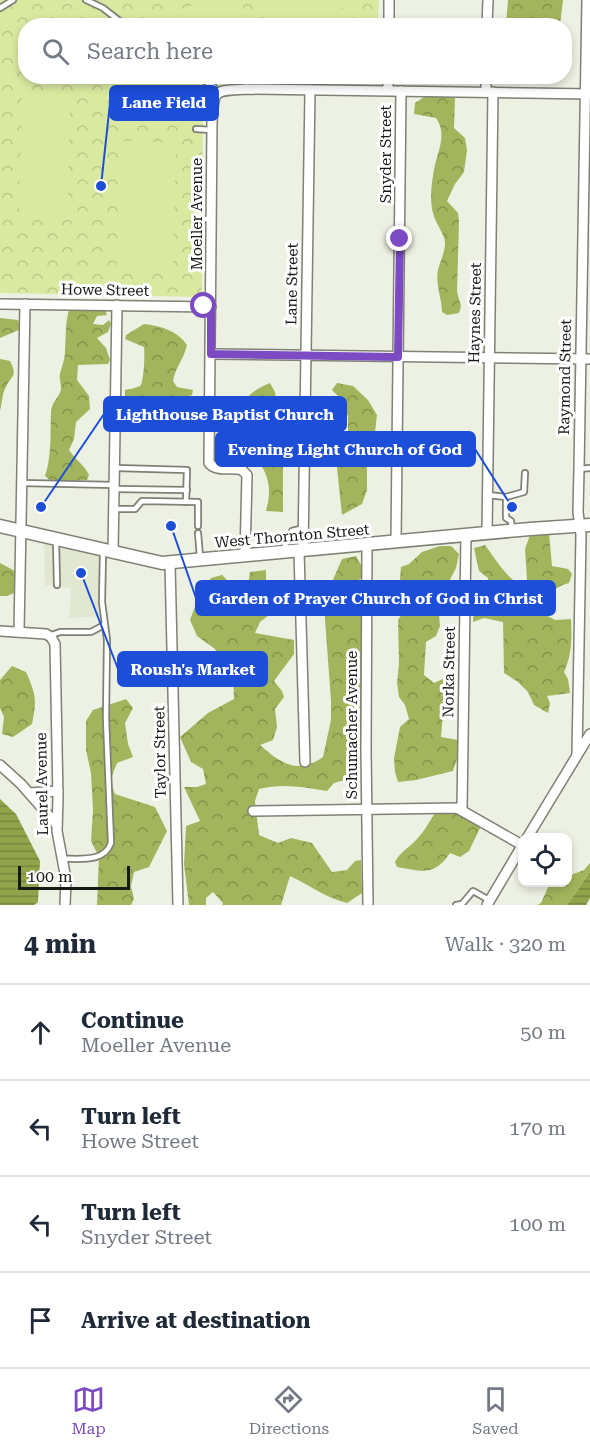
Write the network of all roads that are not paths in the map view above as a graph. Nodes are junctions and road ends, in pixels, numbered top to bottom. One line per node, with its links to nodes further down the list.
1 (13, 0): 6 (lane)
2 (86, 0): 7 (lane)
3 (389, 0): 8 (street)
4 (488, 0): 9 (street)
5 (587, 0): 18 (street, Raymond Street)
6 (0, 8)
7 (116, 18)
8 (389, 18)
9 (487, 18)
10 (209, 84): 17 (lane)
11 (388, 84): 14 (street, Snyder Street)
12 (488, 84): 16 (street, Haynes Street)
13 (310, 90): 14 (street); 17 (street); 28 (street, Lane Street)
14 (388, 90): 15 (street)
15 (401, 91): 16 (street); 29 (street, Snyder Street)
16 (490, 92): 18 (street); 30 (street, Haynes Street)
17 (216, 93): 20 (street, Moeller Avenue)
18 (587, 94): 31 (street, Raymond Street)
19 (196, 129): 20 (lane)
20 (212, 129): 22 (street, Moeller Avenue)
21 (196, 219): 22 (lane)
22 (212, 219): 26 (street, Moeller Avenue)
23 (0, 304): 24 (street, Howe Street)
24 (25, 304): 25 (street, Howe Street); 36 (street)
25 (117, 305): 26 (street, Howe Street); 32 (street)
26 (211, 307): 27 (street, Moeller Avenue)
27 (211, 354): 28 (street); 58 (street, Moeller Avenue)
28 (306, 355): 29 (street); 46 (street, Lane Street)
29 (398, 357): 30 (street); 53 (street, Snyder Street)
30 (489, 358): 31 (street); 39 (street, Haynes Street)
31 (585, 359): 34 (street, Raymond Street)
32 (116, 468): 37 (street); 38 (lane)
33 (590, 468): 34 (lane)
34 (579, 469): 45 (street, Raymond Street)
35 (525, 473): 40 (lane)
36 (22, 483): 37 (lane); 47 (street)
37 (115, 487): 38 (lane); 42 (street)
38 (187, 490): 41 (lane)
39 (487, 495): 40 (lane); 50 (street, Haynes Street)
40 (506, 497): 48 (lane)
41 (186, 502): 42 (lane); 44 (lane)
42 (115, 509): 56 (street)
43 (0, 526): 47 (main road, West Thornton Street)
44 (198, 526)
45 (585, 526): 48 (main road, West Thornton Street); 67 (street, Raymond Street)
46 (304, 528): 55 (street, Lane Street); 57 (lane)
47 (21, 531): 52 (main road, West Thornton Street); 64 (street)
48 (512, 531): 50 (main road, West Thornton Street)
49 (198, 533): 59 (lane)
50 (487, 533): 51 (main road, West Thornton Street)
51 (466, 535): 53 (main road, West Thornton Street); 73 (street, Norka Street)
52 (56, 540): 56 (main road, West Thornton Street); 61 (lane)
53 (396, 542): 54 (main road, West Thornton Street)
54 (367, 544): 55 (main road, West Thornton Street); 72 (street, Schumacher Avenue)
55 (301, 550): 57 (main road, West Thornton Street); 68 (street, Lane Street)
56 (108, 552): 60 (main road, West Thornton Street); 62 (lane)
57 (284, 552): 58 (main road, West Thornton Street)
58 (245, 556): 59 (main road, West Thornton Street)
59 (200, 560): 60 (main road, West Thornton Street)
60 (170, 563): 82 (street, Taylor Street)
61 (57, 585)
62 (105, 625): 65 (lane); 79 (lane)
63 (0, 631): 64 (street)
64 (19, 632): 65 (street)
65 (49, 636): 70 (street, Laurel Avenue)
66 (590, 734): 67 (street)
67 (577, 754): 76 (street)
68 (305, 762)
69 (0, 765): 71 (street)
70 (58, 792): 71 (street); 75 (street, Laurel Avenue)
71 (30, 793): 75 (street)
72 (367, 809): 73 (street); 74 (street); 83 (street, Schumacher Avenue)
73 (462, 809): 77 (street)
74 (253, 811)
75 (57, 825): 79 (street, Laurel Avenue)
76 (529, 833)
77 (518, 843)
78 (518, 852): 80 (street)
79 (62, 859): 81 (street, Laurel Avenue)
80 (488, 903): 85 (lane)
81 (64, 905)
82 (178, 905)
83 (368, 905)
84 (456, 905): 85 (lane)
85 (463, 905)

